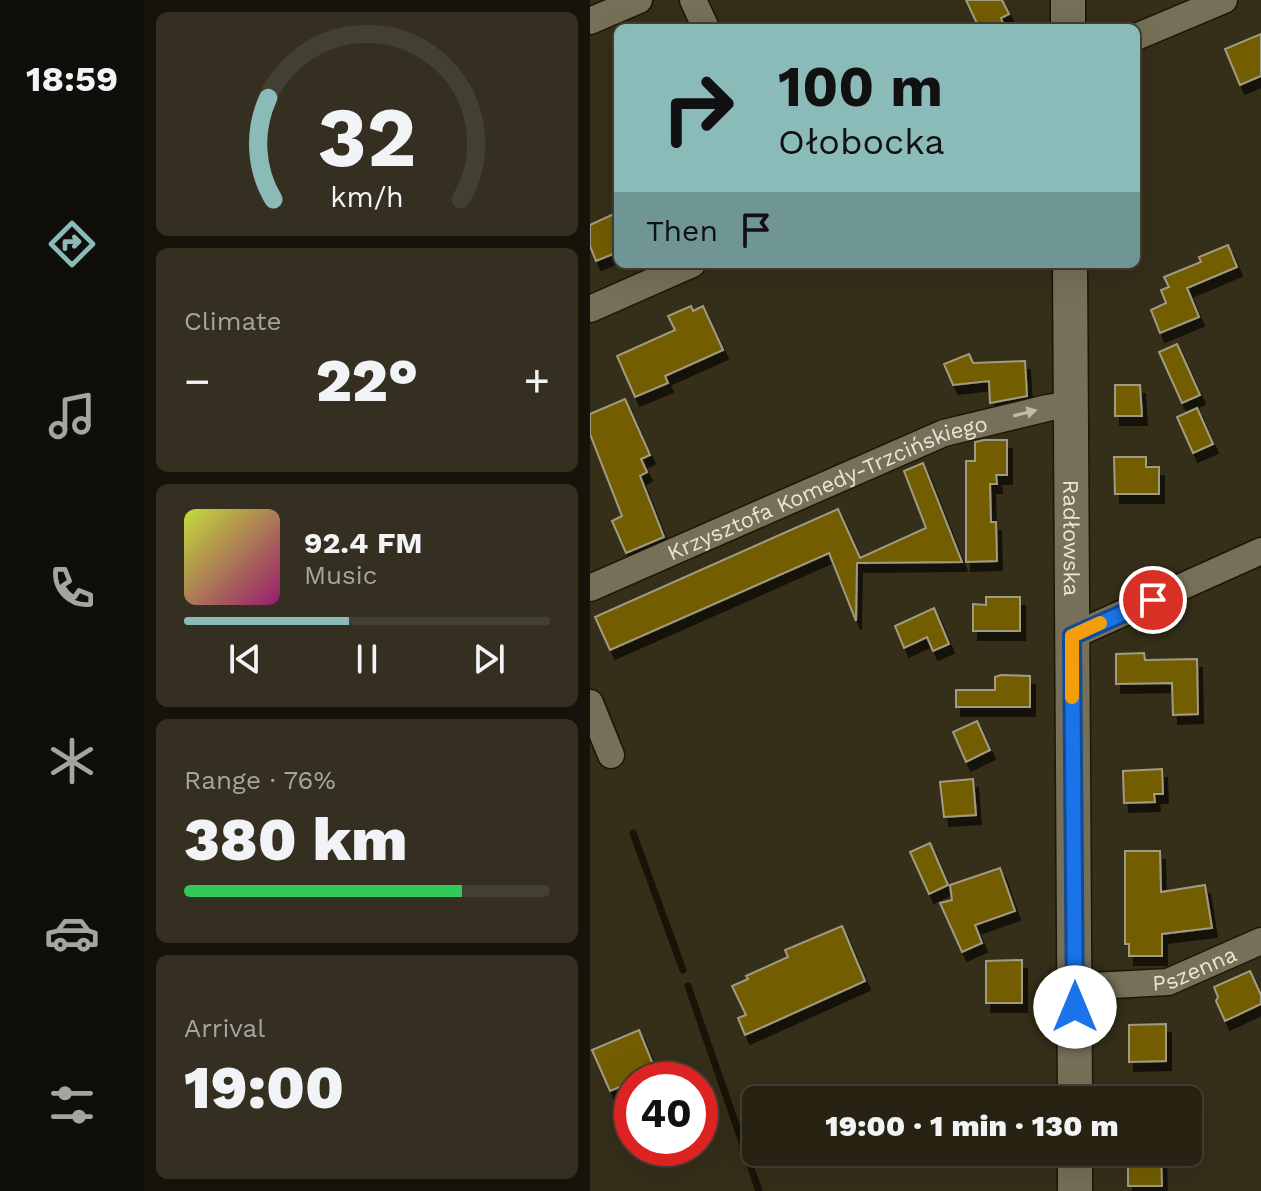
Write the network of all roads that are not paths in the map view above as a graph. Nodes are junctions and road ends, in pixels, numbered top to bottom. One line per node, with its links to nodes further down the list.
1 (639, 0): 5 (street)
2 (693, 0): 6 (street)
3 (1068, 0): 7 (street)
4 (1224, 0): 8 (street)
5 (590, 21)
6 (704, 24)
7 (1068, 24)
8 (1140, 35)
9 (683, 268): 11 (street)
10 (1070, 268): 12 (street, Radłowska)
11 (590, 309)
12 (1071, 404): 14 (street, Krzysztofa Komedy-Trzcińskiego, one-way to 12); 15 (street, Radłowska)
13 (1261, 551): 15 (street)
14 (590, 588)
15 (1072, 636): 19 (street, Radłowska)
16 (590, 703): 17 (street)
17 (611, 755)
18 (1261, 941): 19 (street, Pszenna)
19 (1075, 987): 20 (street, Radłowska)
20 (1075, 1086)
21 (1075, 1166): 22 (street)
22 (1075, 1191)

